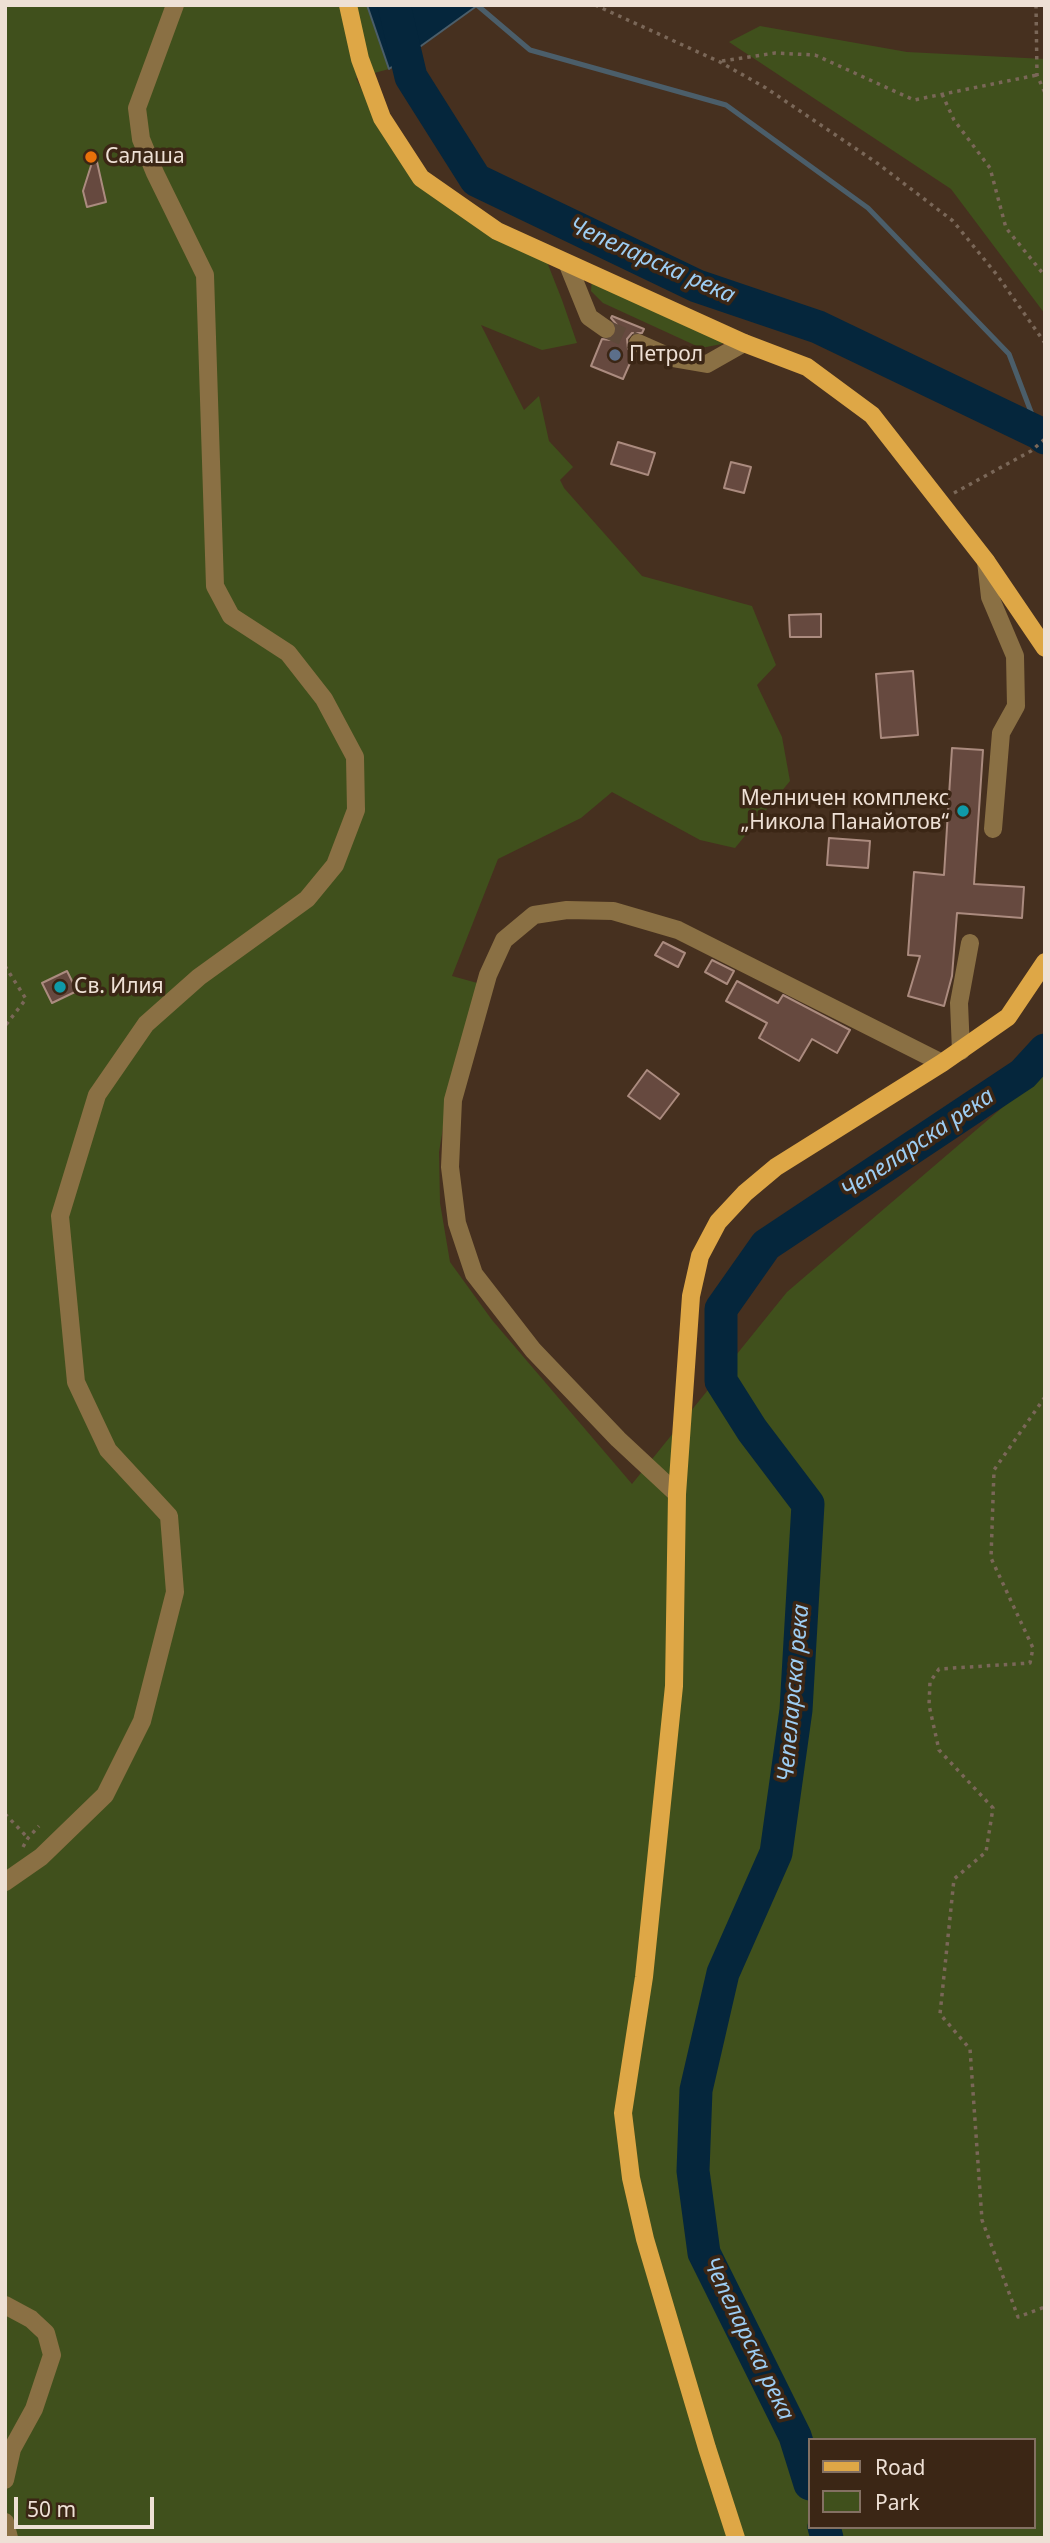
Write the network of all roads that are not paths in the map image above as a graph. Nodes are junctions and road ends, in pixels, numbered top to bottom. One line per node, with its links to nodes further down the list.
1 (175, 5): 15 (street)
2 (348, 5): 3 (main road)
3 (568, 265): 4 (street); 5 (main road)
4 (606, 329)
5 (744, 343): 6 (street); 7 (main road)
6 (638, 344)
7 (986, 561): 8 (main road); 9 (street)
8 (1045, 648)
9 (993, 829)
10 (970, 943): 12 (street)
11 (1045, 962): 12 (main road)
12 (961, 1051): 13 (main road)
13 (942, 1063): 14 (main road); 14 (street)
14 (677, 1494): 20 (main road)
15 (5, 1882)
16 (5, 2305): 17 (street)
17 (5, 2480)
18 (5, 2522): 19 (street)
19 (9, 2538)
20 (736, 2538)

